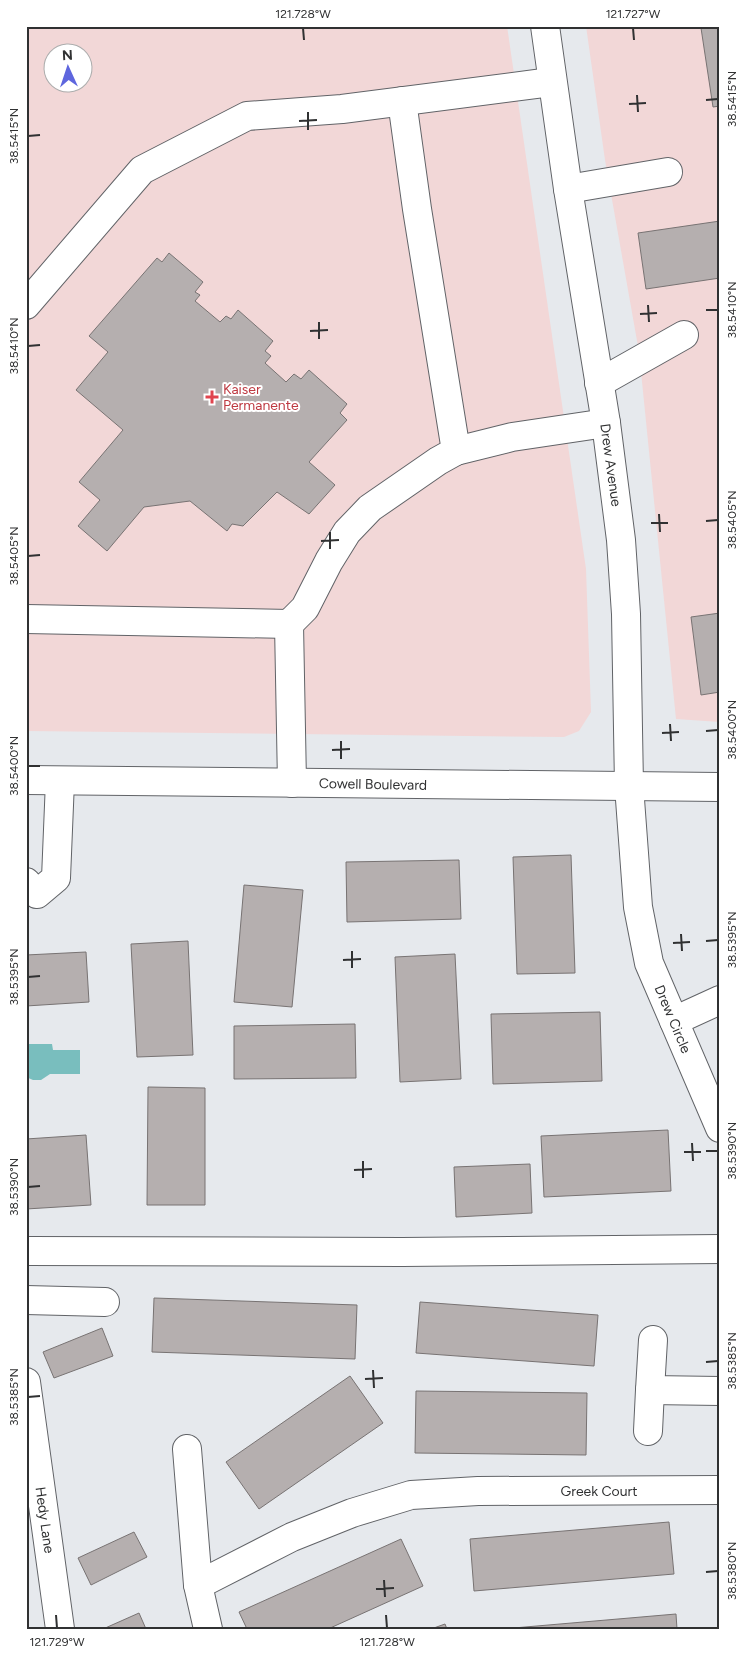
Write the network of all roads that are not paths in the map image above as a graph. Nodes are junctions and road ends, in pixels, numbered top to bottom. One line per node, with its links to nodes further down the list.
1 (544, 26): 2 (street, Drew Avenue)
2 (551, 82): 3 (street); 5 (street, Drew Avenue)
3 (402, 101): 6 (street); 10 (street)
4 (668, 172): 5 (street)
5 (568, 189): 8 (street, Drew Avenue)
6 (26, 305)
7 (684, 335): 8 (street)
8 (600, 383): 9 (street, Drew Avenue)
9 (606, 423): 10 (street); 16 (street, Drew Avenue)
10 (456, 451): 12 (street)
11 (26, 619): 12 (street)
12 (290, 624): 15 (street)
13 (26, 780): 14 (street, Cowell Boulevard)
14 (60, 781): 15 (street, Cowell Boulevard); 18 (street)
15 (292, 783): 16 (street, Cowell Boulevard)
16 (629, 786): 17 (street, Cowell Boulevard); 19 (street, Drew Avenue)
17 (720, 787)
18 (26, 882)
19 (638, 907): 21 (street, Drew Circle)
20 (720, 1000): 21 (street)
21 (674, 1021): 22 (street, Drew Circle)
22 (720, 1128)
23 (720, 1249): 24 (street)
24 (26, 1251)
25 (26, 1300): 26 (street)
26 (105, 1302)
27 (653, 1340): 29 (street)
28 (26, 1382): 35 (street, Hedy Lane)
29 (650, 1390): 30 (street); 31 (street)
30 (720, 1391)
31 (648, 1431)
32 (187, 1449): 34 (street)
33 (720, 1490): 34 (street, Greek Court)
34 (198, 1585): 36 (street)
35 (60, 1629)
36 (208, 1629)

